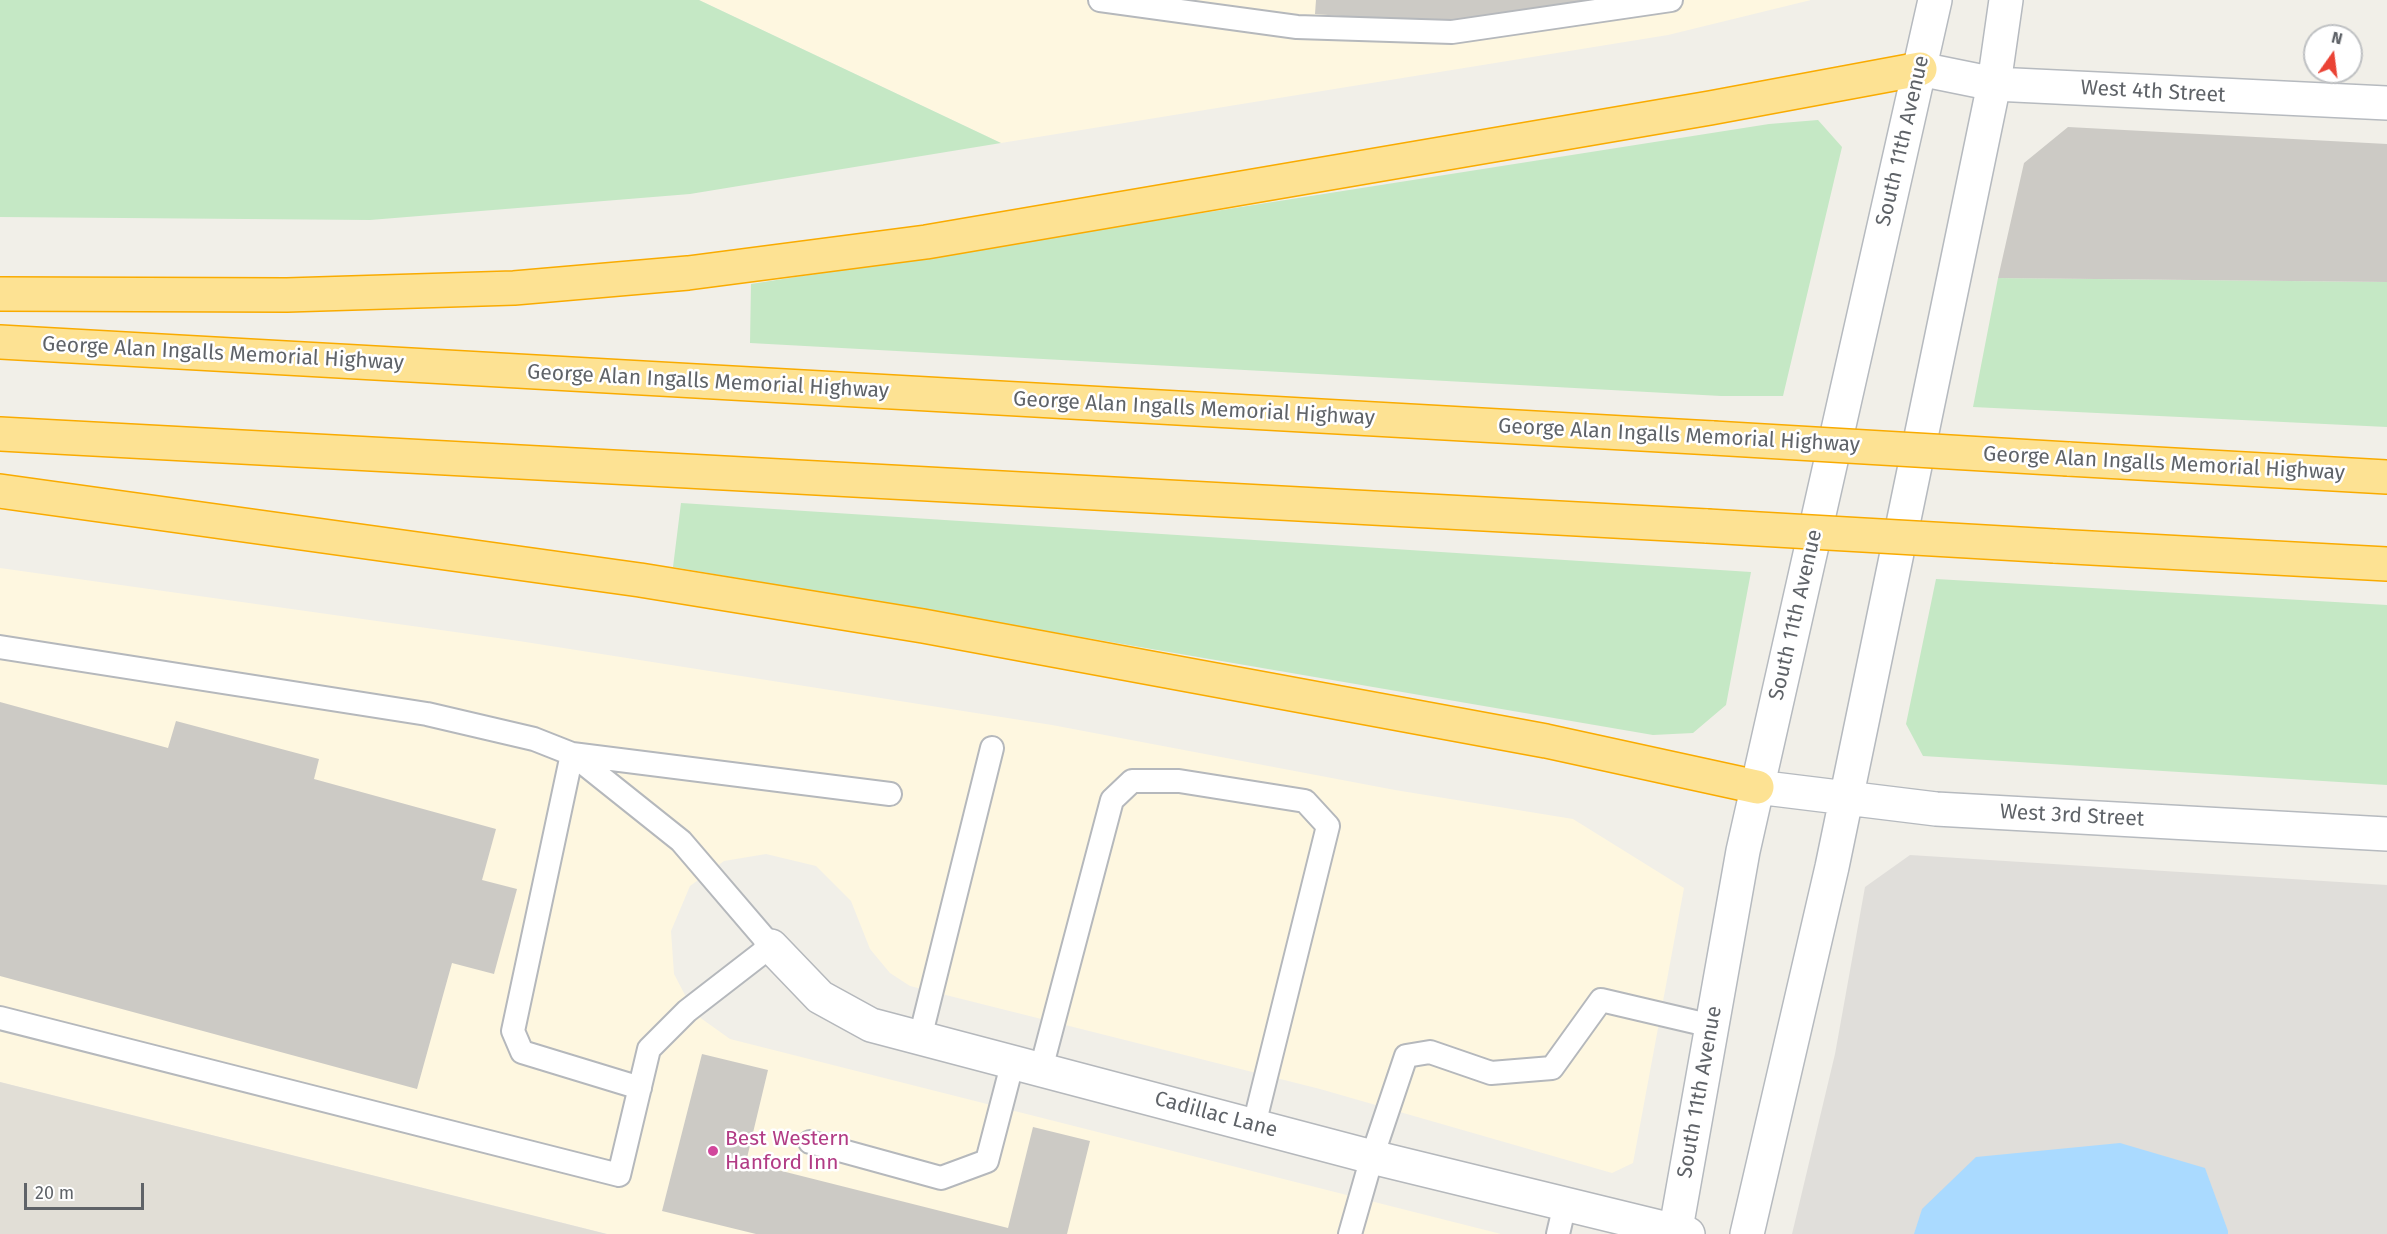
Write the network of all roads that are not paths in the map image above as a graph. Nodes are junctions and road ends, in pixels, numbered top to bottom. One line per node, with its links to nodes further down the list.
1 (1100, 0): 2 (lane)
2 (1671, 0)
3 (1935, 0): 5 (main road, South 11th Avenue)
4 (2006, 0): 6 (main road)
5 (1920, 69): 6 (main road, West 4th Street); 8 (highway); 17 (main road, South 11th Avenue)
6 (1994, 84): 7 (main road, West 4th Street); 19 (main road)
7 (2387, 103)
8 (0, 294)
9 (0, 342): 11 (highway, George Alan Ingalls Memorial Highway, bridge)
10 (0, 434): 13 (highway, bridge)
11 (2387, 477)
12 (0, 491): 17 (highway)
13 (2387, 564)
14 (0, 647): 16 (lane)
15 (992, 748): 24 (lane)
16 (572, 754): 18 (lane); 21 (lane); 26 (lane)
17 (1757, 787): 19 (main road, West 3rd Street); 23 (main road, South 11th Avenue)
18 (890, 794)
19 (1846, 796): 20 (main road, West 3rd Street); 33 (main road)
20 (2387, 834)
21 (771, 946): 24 (main road, Cadillac Lane); 26 (lane)
22 (0, 1018): 26 (lane)
23 (1712, 1026): 29 (lane); 31 (main road, South 11th Avenue)
24 (920, 1038): 25 (main road, Cadillac Lane)
25 (1027, 1065): 27 (main road, Cadillac Lane); 27 (lane); 28 (lane)
26 (640, 1088)
27 (1254, 1125): 29 (main road, Cadillac Lane)
28 (810, 1142)
29 (1372, 1157): 30 (main road, Cadillac Lane); 32 (lane)
30 (1562, 1219): 31 (main road, Cadillac Lane)
31 (1679, 1233)
32 (1350, 1234)
33 (1747, 1234)

